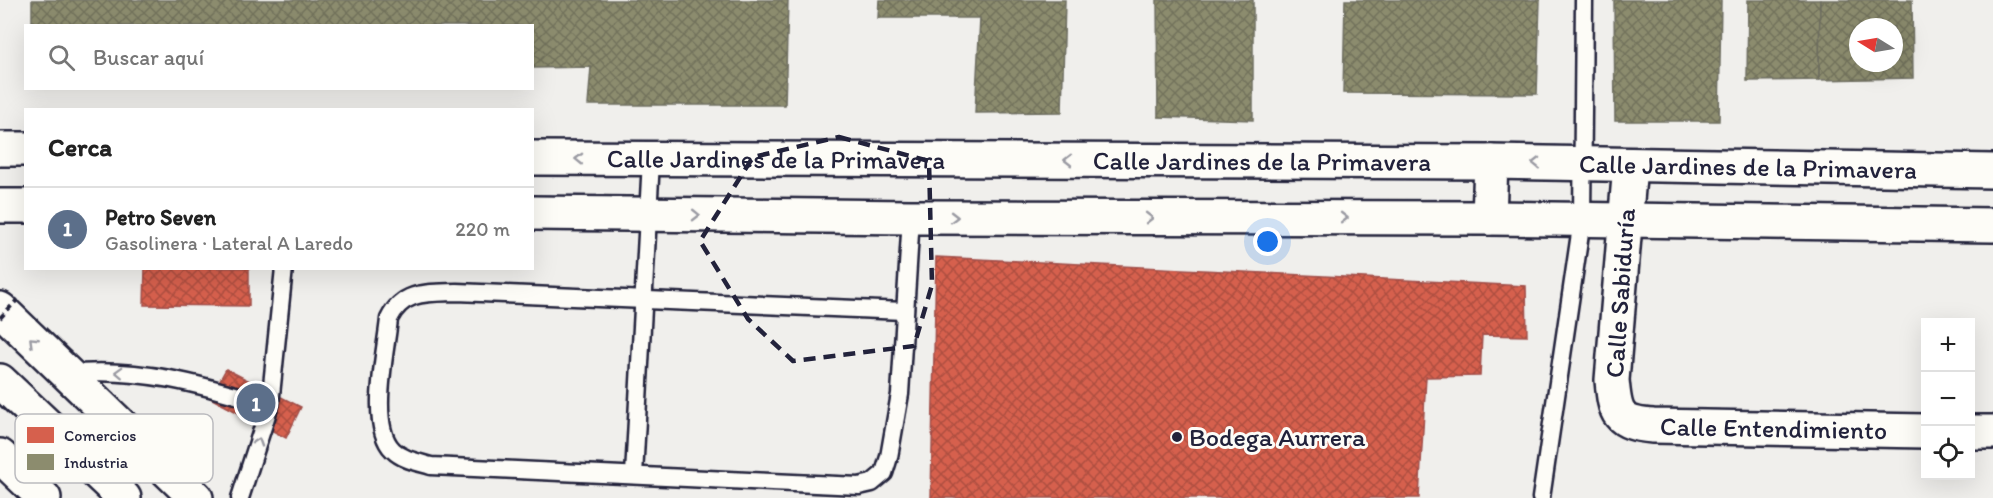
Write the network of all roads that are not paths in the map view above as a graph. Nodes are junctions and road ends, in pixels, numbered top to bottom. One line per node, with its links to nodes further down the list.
1 (1584, 0): 7 (lane)
2 (0, 149): 3 (main road)
3 (24, 149)
4 (534, 158): 5 (main road, Calle Jardines de la Primavera, one-way to 4)
5 (651, 160): 6 (main road, Calle Jardines de la Primavera, one-way to 5); 13 (lane)
6 (1491, 162): 7 (main road, Calle Jardines de la Primavera, one-way to 6); 15 (main road)
7 (1584, 164): 8 (main road, Calle Jardines de la Primavera); 16 (lane)
8 (1630, 165): 9 (main road, Calle Jardines de la Primavera); 17 (main road, Calle Sabiduría)
9 (1993, 171)
10 (0, 206): 11 (main road)
11 (24, 206)
12 (534, 213): 13 (main road)
13 (648, 214): 14 (main road, one-way to 14); 20 (lane)
14 (911, 217): 15 (main road, one-way to 15); 22 (lane)
15 (1489, 218): 16 (main road)
16 (1582, 220): 17 (main road); 42 (lane)
17 (1625, 221): 18 (main road); 28 (main road, Calle Sabiduría)
18 (1993, 225)
19 (284, 270): 25 (lane)
20 (644, 298): 22 (lane); 34 (lane); 34 (lane)
21 (9, 304): 23 (main road, one-way to 21)
22 (903, 311): 34 (lane)
23 (67, 374): 25 (lane, one-way to 23); 27 (main road)
24 (0, 381): 26 (main road)
25 (270, 405): 41 (lane, one-way to 25)
26 (35, 414)
27 (109, 414)
28 (1622, 419): 29 (main road, Calle Entendimiento)
29 (1921, 431)
30 (1975, 432): 31 (main road)
31 (1993, 432)
32 (0, 456): 33 (main road)
33 (15, 470)
34 (634, 476)
35 (28, 483): 38 (main road)
36 (108, 483): 39 (main road)
37 (180, 483): 40 (main road)
38 (44, 498)
39 (124, 498)
40 (196, 498)
41 (240, 498)
42 (1541, 498)

